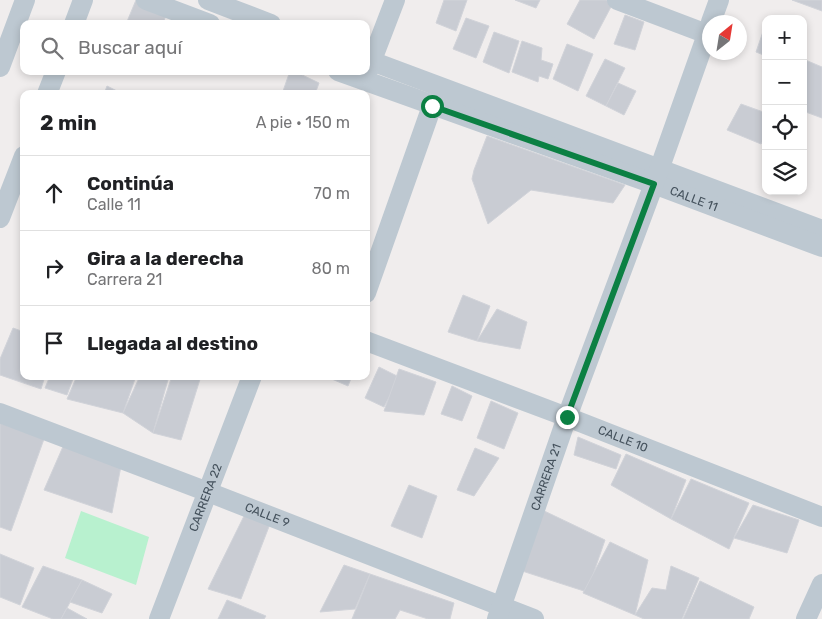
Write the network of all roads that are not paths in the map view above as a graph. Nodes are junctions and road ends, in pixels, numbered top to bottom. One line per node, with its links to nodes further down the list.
1 (25, 0): 16 (street)
2 (83, 0): 9 (street)
3 (146, 0): 10 (street)
4 (208, 0): 11 (street)
5 (395, 0): 14 (street)
6 (616, 0): 12 (street)
7 (719, 0): 8 (street, CARRERA 21)
8 (714, 15)
9 (76, 20)
10 (199, 20)
11 (260, 20)
12 (702, 26)
13 (702, 48): 25 (street, CARRERA 21)
14 (370, 58)
15 (370, 60): 25 (street, CALLE 11)
16 (0, 67)
17 (55, 75): 21 (street)
18 (344, 75): 20 (street, CALLE 11)
19 (365, 75): 20 (street)
20 (362, 88)
21 (49, 90)
22 (370, 90): 23 (street, CALLE 11)
23 (432, 106): 25 (street, CALLE 11); 30 (street)
24 (20, 168): 26 (street)
25 (657, 177): 28 (street, CALLE 11); 29 (street, CALLE 11); 34 (street, CARRERA 21)
26 (11, 194): 27 (street)
27 (0, 218)
28 (822, 230)
29 (822, 247)
30 (370, 281)
31 (370, 343): 34 (street, CALLE 10)
32 (250, 380): 35 (street, CARRERA 22)
33 (0, 413): 35 (street, CALLE 9)
34 (567, 417): 36 (street, CALLE 10); 38 (street, CARRERA 21)
35 (208, 492): 38 (street, CALLE 9); 39 (street, CARRERA 22)
36 (822, 517)
37 (822, 584): 41 (street)
38 (500, 613): 40 (street, CALLE 9)
39 (159, 619)
40 (534, 619)
41 (806, 619)

